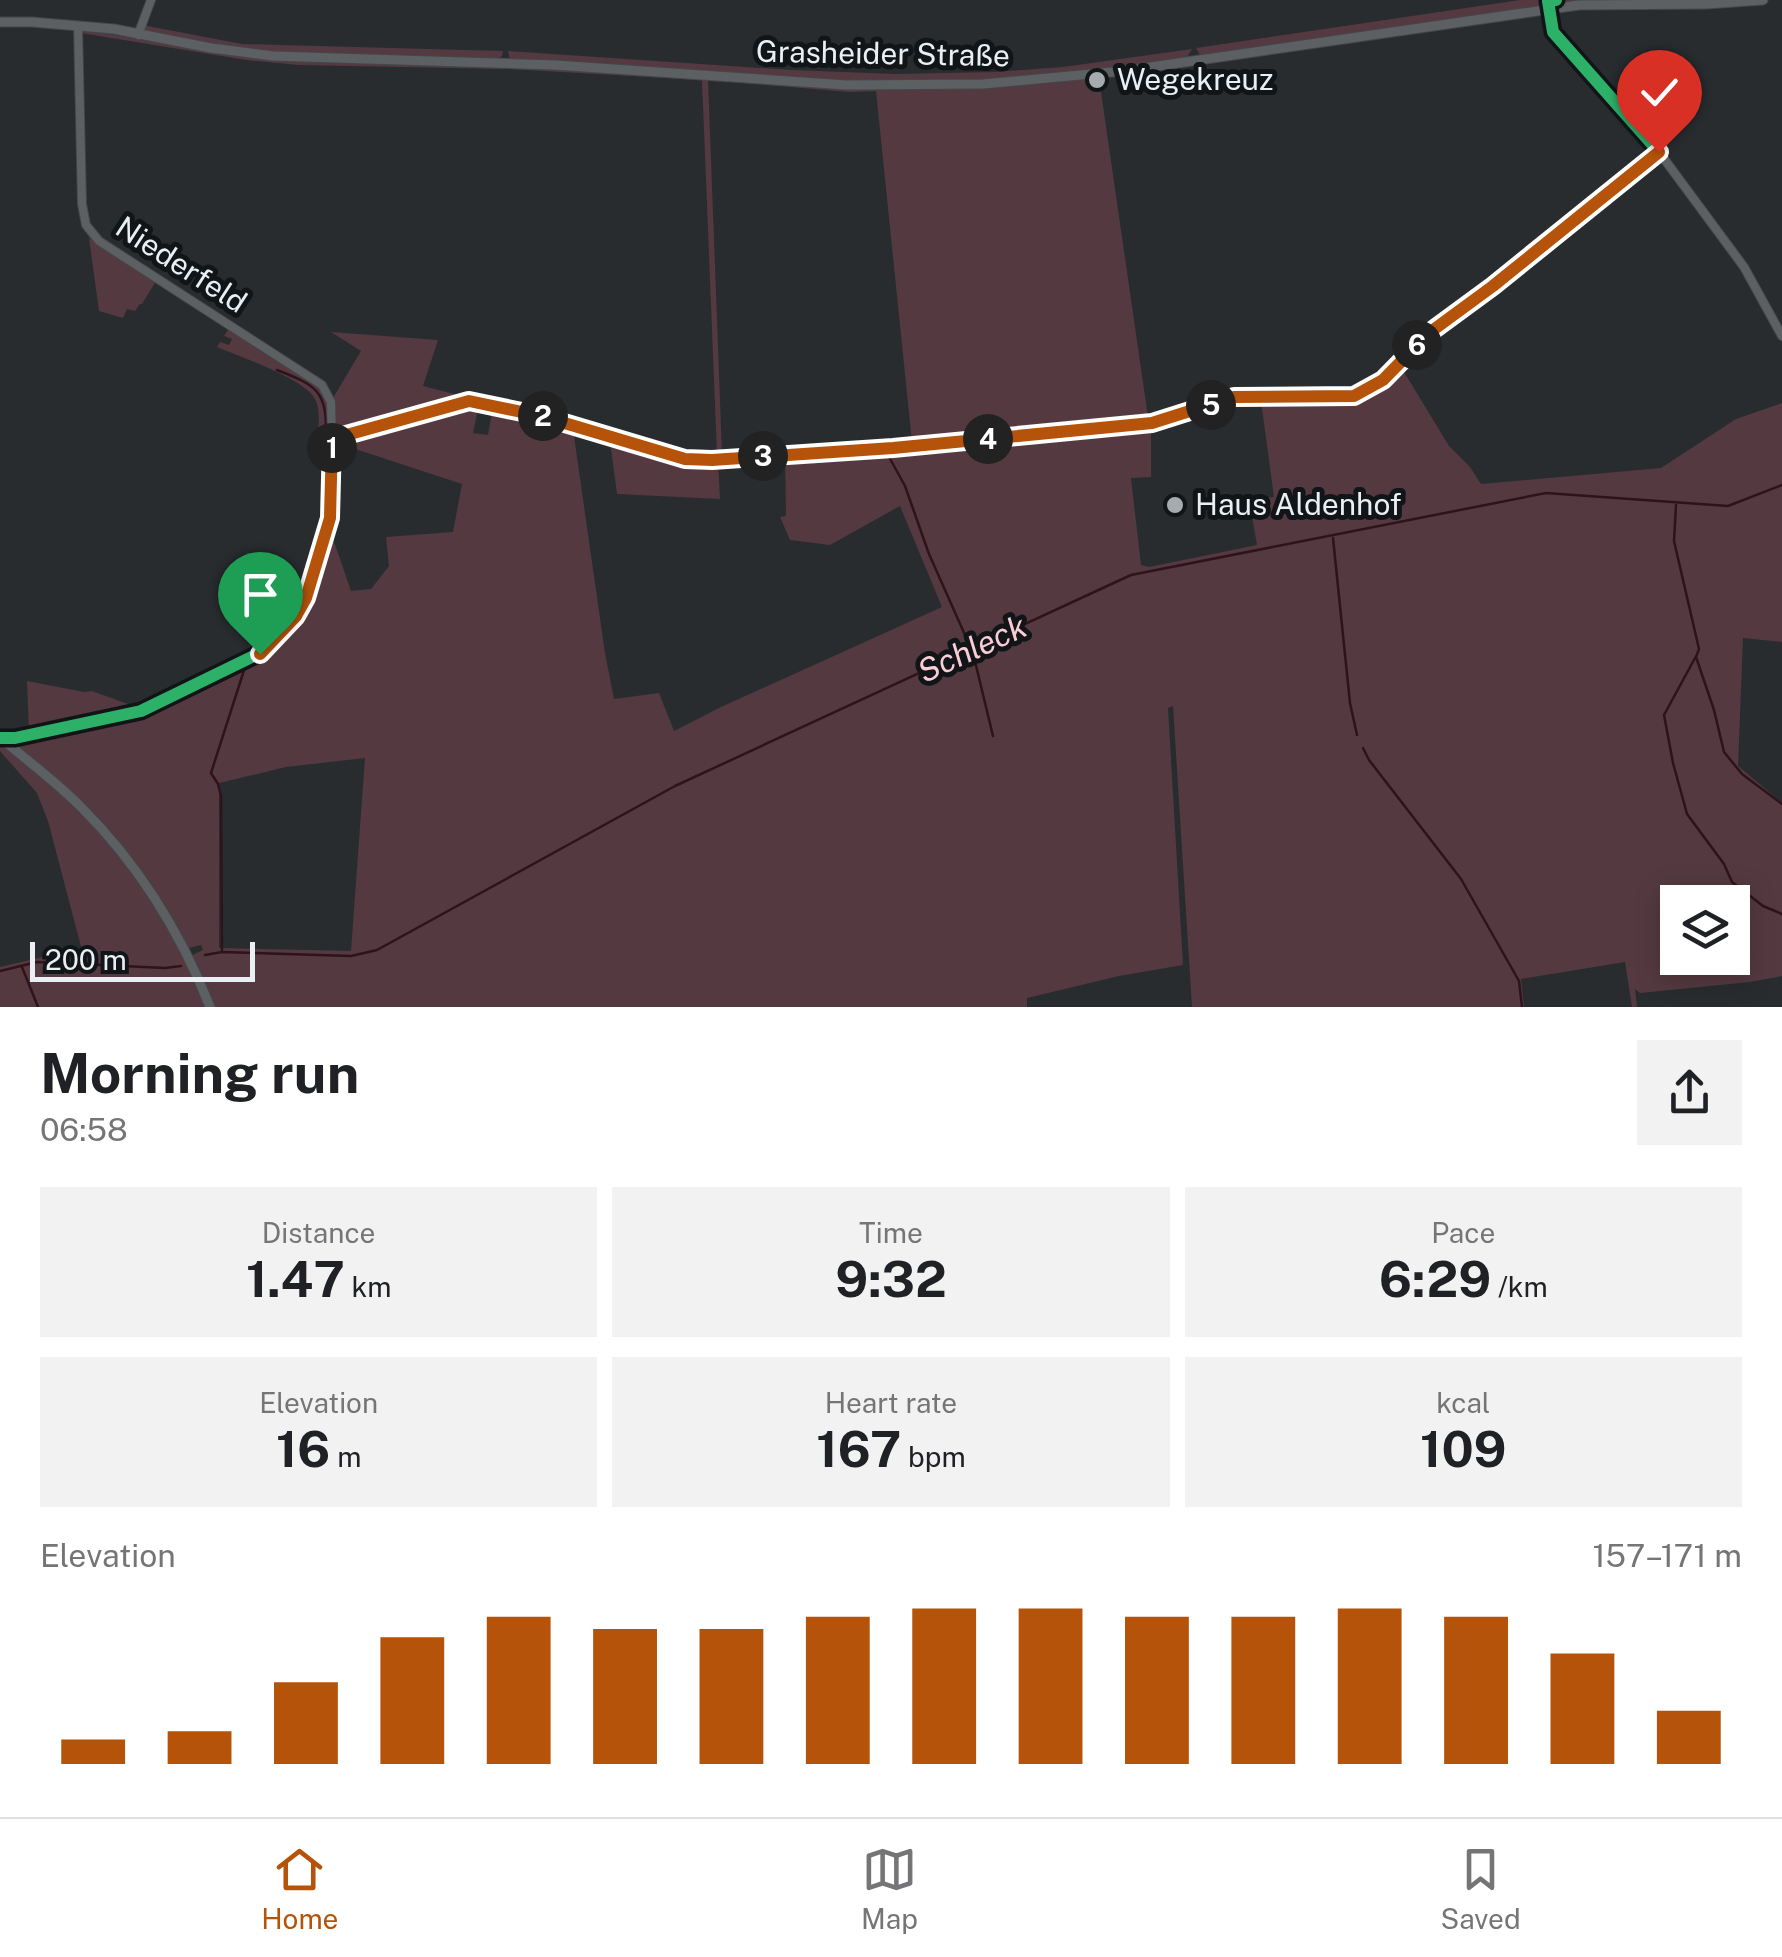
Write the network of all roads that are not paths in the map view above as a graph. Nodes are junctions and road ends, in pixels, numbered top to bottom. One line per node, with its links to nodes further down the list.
1 (150, 0): 6 (street)
2 (1763, 0): 3 (street, Grasheider Straße)
3 (1549, 8): 6 (street, Grasheider Straße); 7 (street)
4 (0, 22): 5 (street, Grasheider Straße)
5 (78, 26): 6 (street, Grasheider Straße); 9 (street, Niederfeld)
6 (138, 35)
7 (1659, 152): 8 (street); 9 (street)
8 (1782, 336)
9 (332, 439): 10 (street, Niederfeld)
10 (0, 738): 11 (street)
11 (210, 1007)

